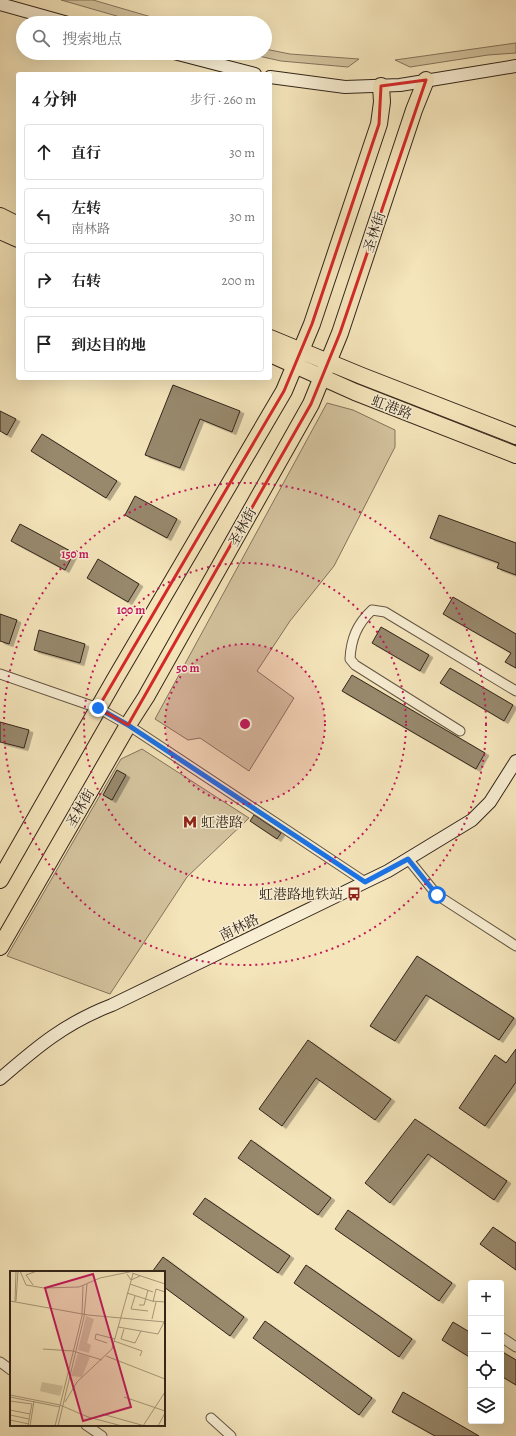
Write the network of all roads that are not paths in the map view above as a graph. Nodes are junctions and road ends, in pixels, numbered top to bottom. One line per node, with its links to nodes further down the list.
1 (0, 4): 2 (street)
2 (43, 16)
3 (201, 60): 5 (street)
4 (516, 66): 7 (street)
5 (247, 72)
6 (272, 77): 8 (street)
7 (426, 80): 8 (street); 16 (highway, 圣林街)
8 (381, 86): 14 (highway)
9 (0, 216): 10 (highway)
10 (16, 224)
11 (0, 231): 12 (highway)
12 (16, 238)
13 (272, 339): 14 (highway, 虹港路)
14 (301, 350): 16 (highway, 虹港路); 17 (highway)
15 (272, 355): 17 (highway, 虹港路)
16 (328, 362): 18 (highway, 圣林街); 19 (highway, 虹港路)
17 (295, 365): 18 (highway, 虹港路); 23 (highway)
18 (321, 377): 20 (highway, 虹港路); 24 (highway, 圣林街)
19 (516, 436)
20 (516, 455)
21 (0, 674): 23 (street)
22 (516, 691): 25 (street)
23 (98, 708): 24 (street); 28 (highway)
24 (128, 725): 29 (street); 31 (highway, 圣林街)
25 (460, 731)
26 (516, 761): 27 (street, 南林路)
27 (408, 859): 29 (street, 南林路); 30 (street)
28 (0, 880)
29 (365, 882): 32 (street, 南林路)
30 (516, 946)
31 (0, 947)
32 (1, 1077)
33 (504, 1339): 34 (street)
34 (516, 1347)
35 (0, 1362): 36 (street)
36 (10, 1369)
37 (211, 1418): 40 (street)
38 (87, 1426): 39 (street)
39 (102, 1436)
40 (231, 1436)

